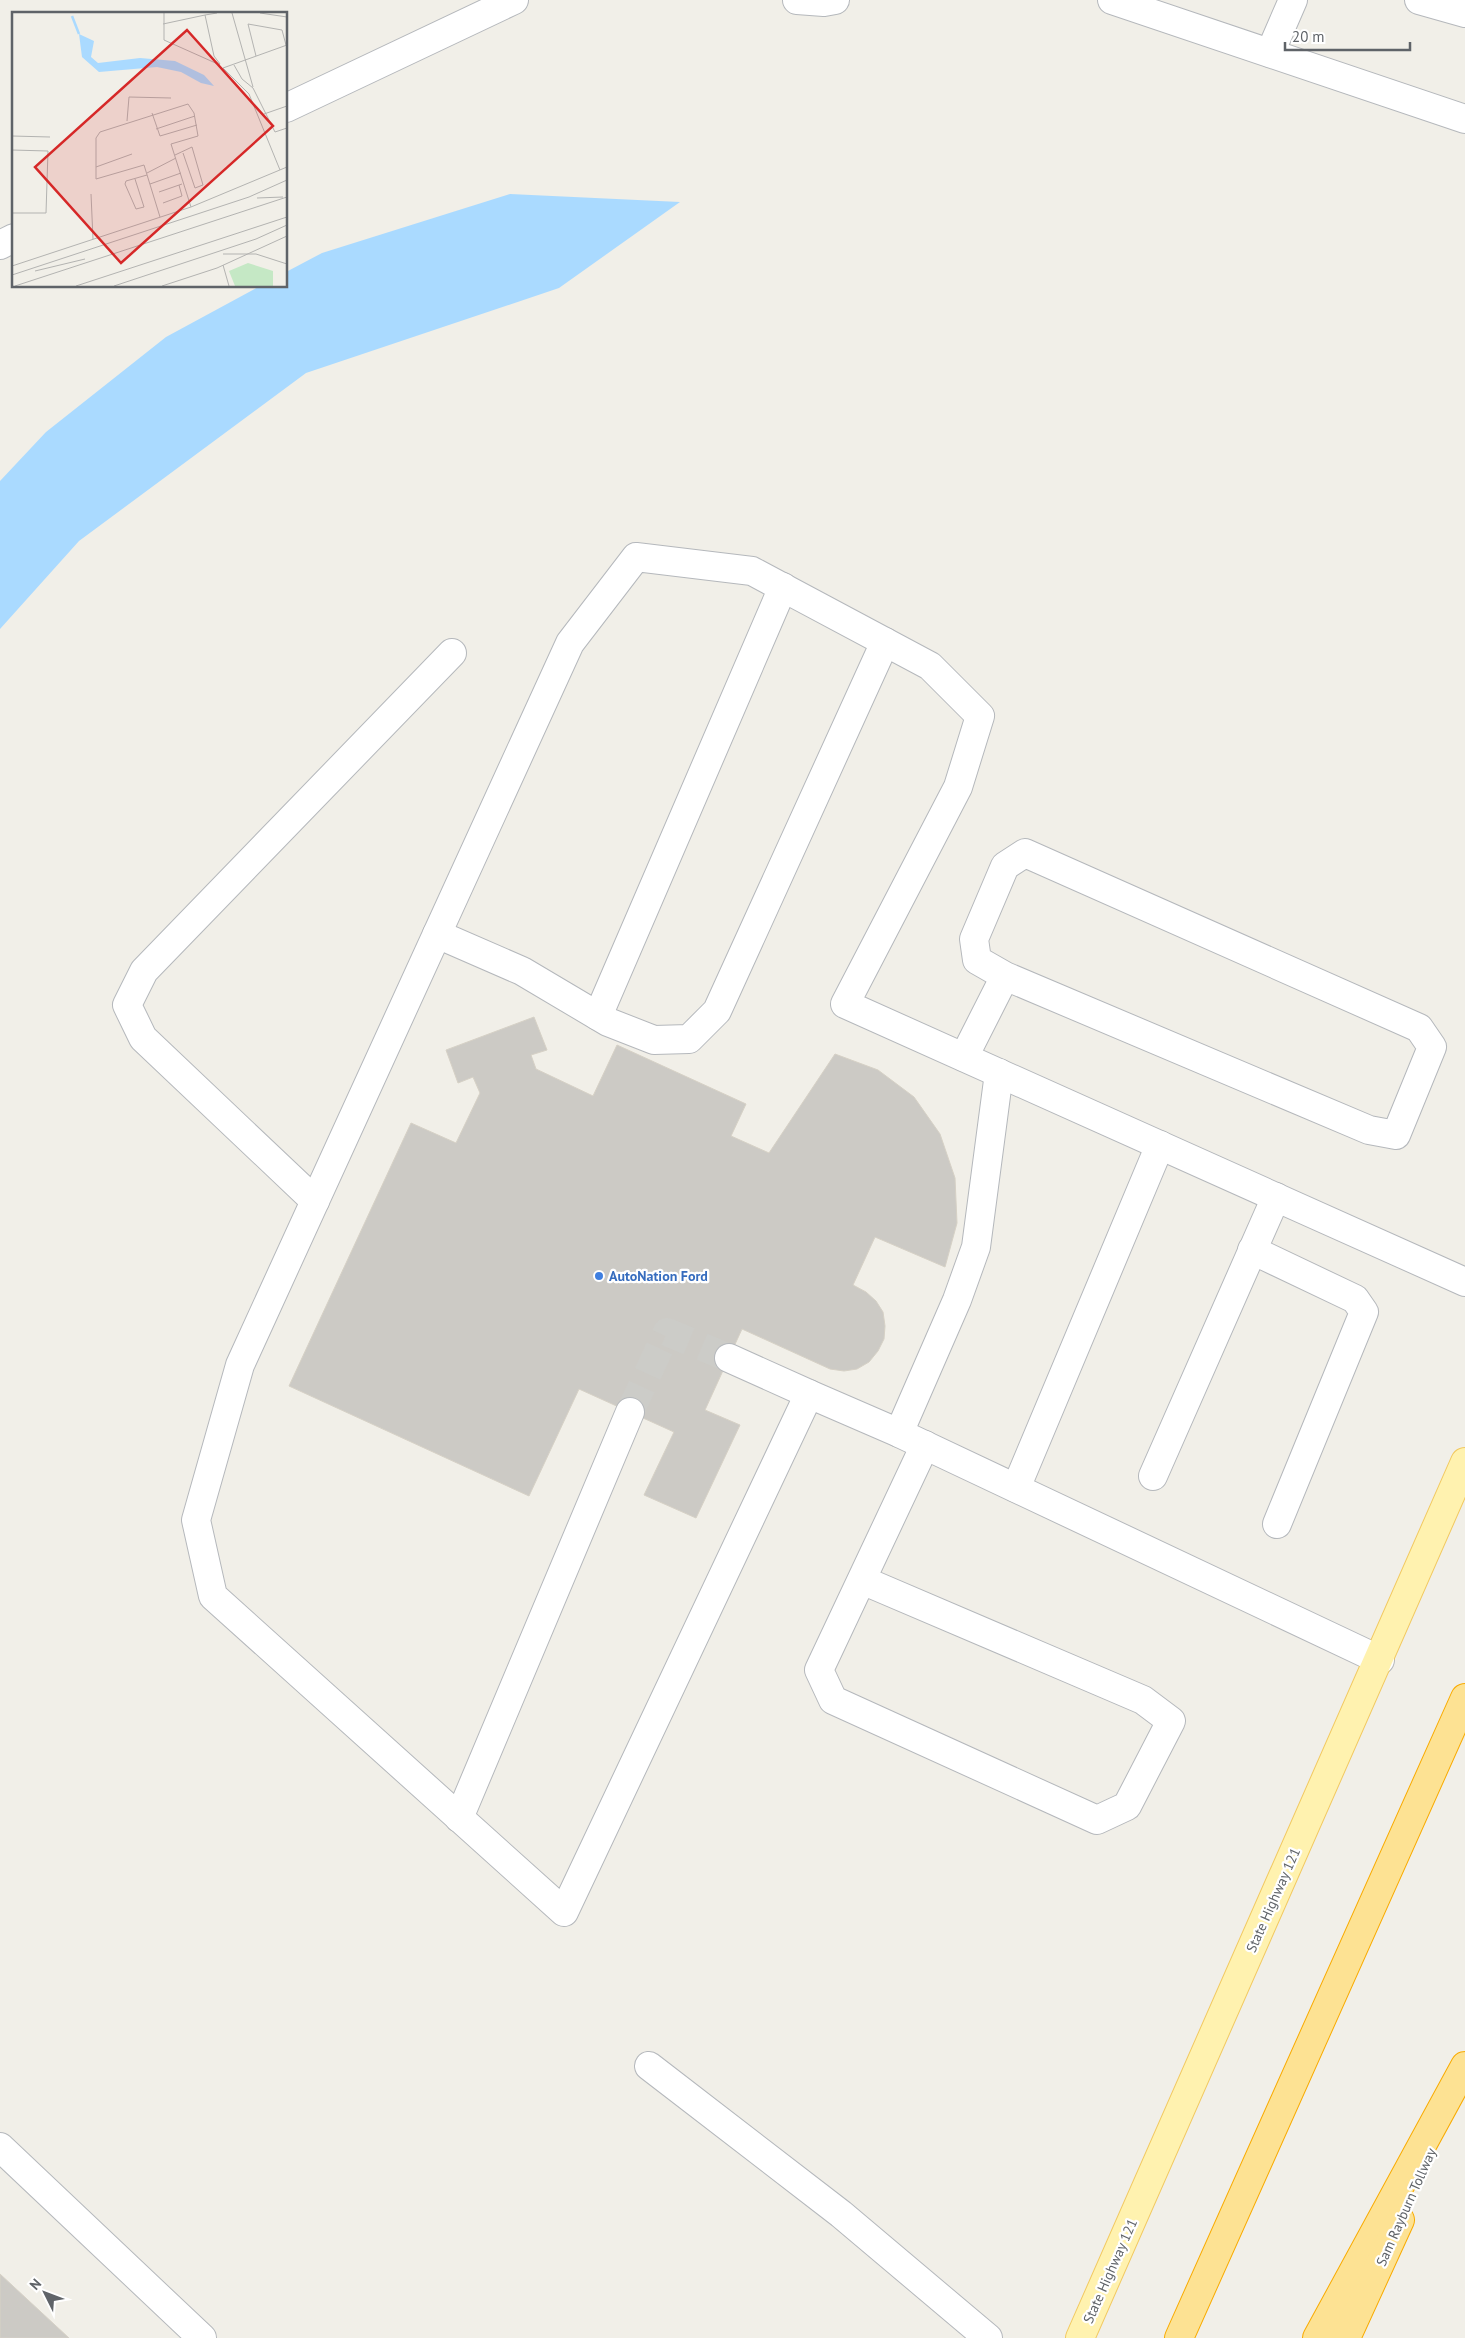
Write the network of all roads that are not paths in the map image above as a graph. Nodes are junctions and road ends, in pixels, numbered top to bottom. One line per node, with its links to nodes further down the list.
1 (514, 0): 9 (lane)
2 (797, 0): 3 (lane)
3 (835, 0)
4 (1112, 0): 8 (lane)
5 (1293, 0): 8 (lane)
6 (1419, 0): 7 (lane)
7 (1465, 13)
8 (1270, 53): 10 (lane)
9 (288, 107)
10 (1465, 119)
11 (12, 239): 12 (lane)
12 (0, 245)
13 (783, 588): 14 (lane); 16 (lane); 18 (lane)
14 (885, 642): 18 (lane); 19 (lane)
15 (452, 653): 23 (lane)
16 (437, 934): 18 (lane); 23 (lane)
17 (1005, 976): 17 (lane); 19 (lane)
18 (598, 1016)
19 (964, 1057): 20 (lane)
20 (999, 1073): 21 (lane); 29 (lane)
21 (1160, 1145): 22 (lane); 33 (lane)
22 (1276, 1197): 24 (lane); 25 (lane)
23 (315, 1201): 38 (lane)
24 (1252, 1250): 32 (lane); 34 (lane)
25 (1465, 1282)
26 (729, 1358): 27 (lane)
27 (810, 1394): 29 (lane); 38 (lane)
28 (630, 1412): 38 (lane)
29 (898, 1433): 30 (lane)
30 (925, 1445): 33 (lane); 35 (lane)
31 (1465, 1462): 36 (main road, State Highway 121)
32 (1154, 1476)
33 (1016, 1488): 36 (lane)
34 (1277, 1524)
35 (862, 1580): 35 (lane)
36 (1380, 1660): 45 (main road, State Highway 121)
37 (1465, 1698): 46 (highway)
38 (459, 1818)
39 (649, 2066): 44 (lane)
40 (1465, 2066): 47 (highway)
41 (1465, 2075): 48 (highway, Sam Rayburn Tollway)
42 (0, 2147): 43 (lane)
43 (202, 2338)
44 (988, 2338)
45 (1080, 2338)
46 (1179, 2338)
47 (1317, 2338)
48 (1346, 2338)

